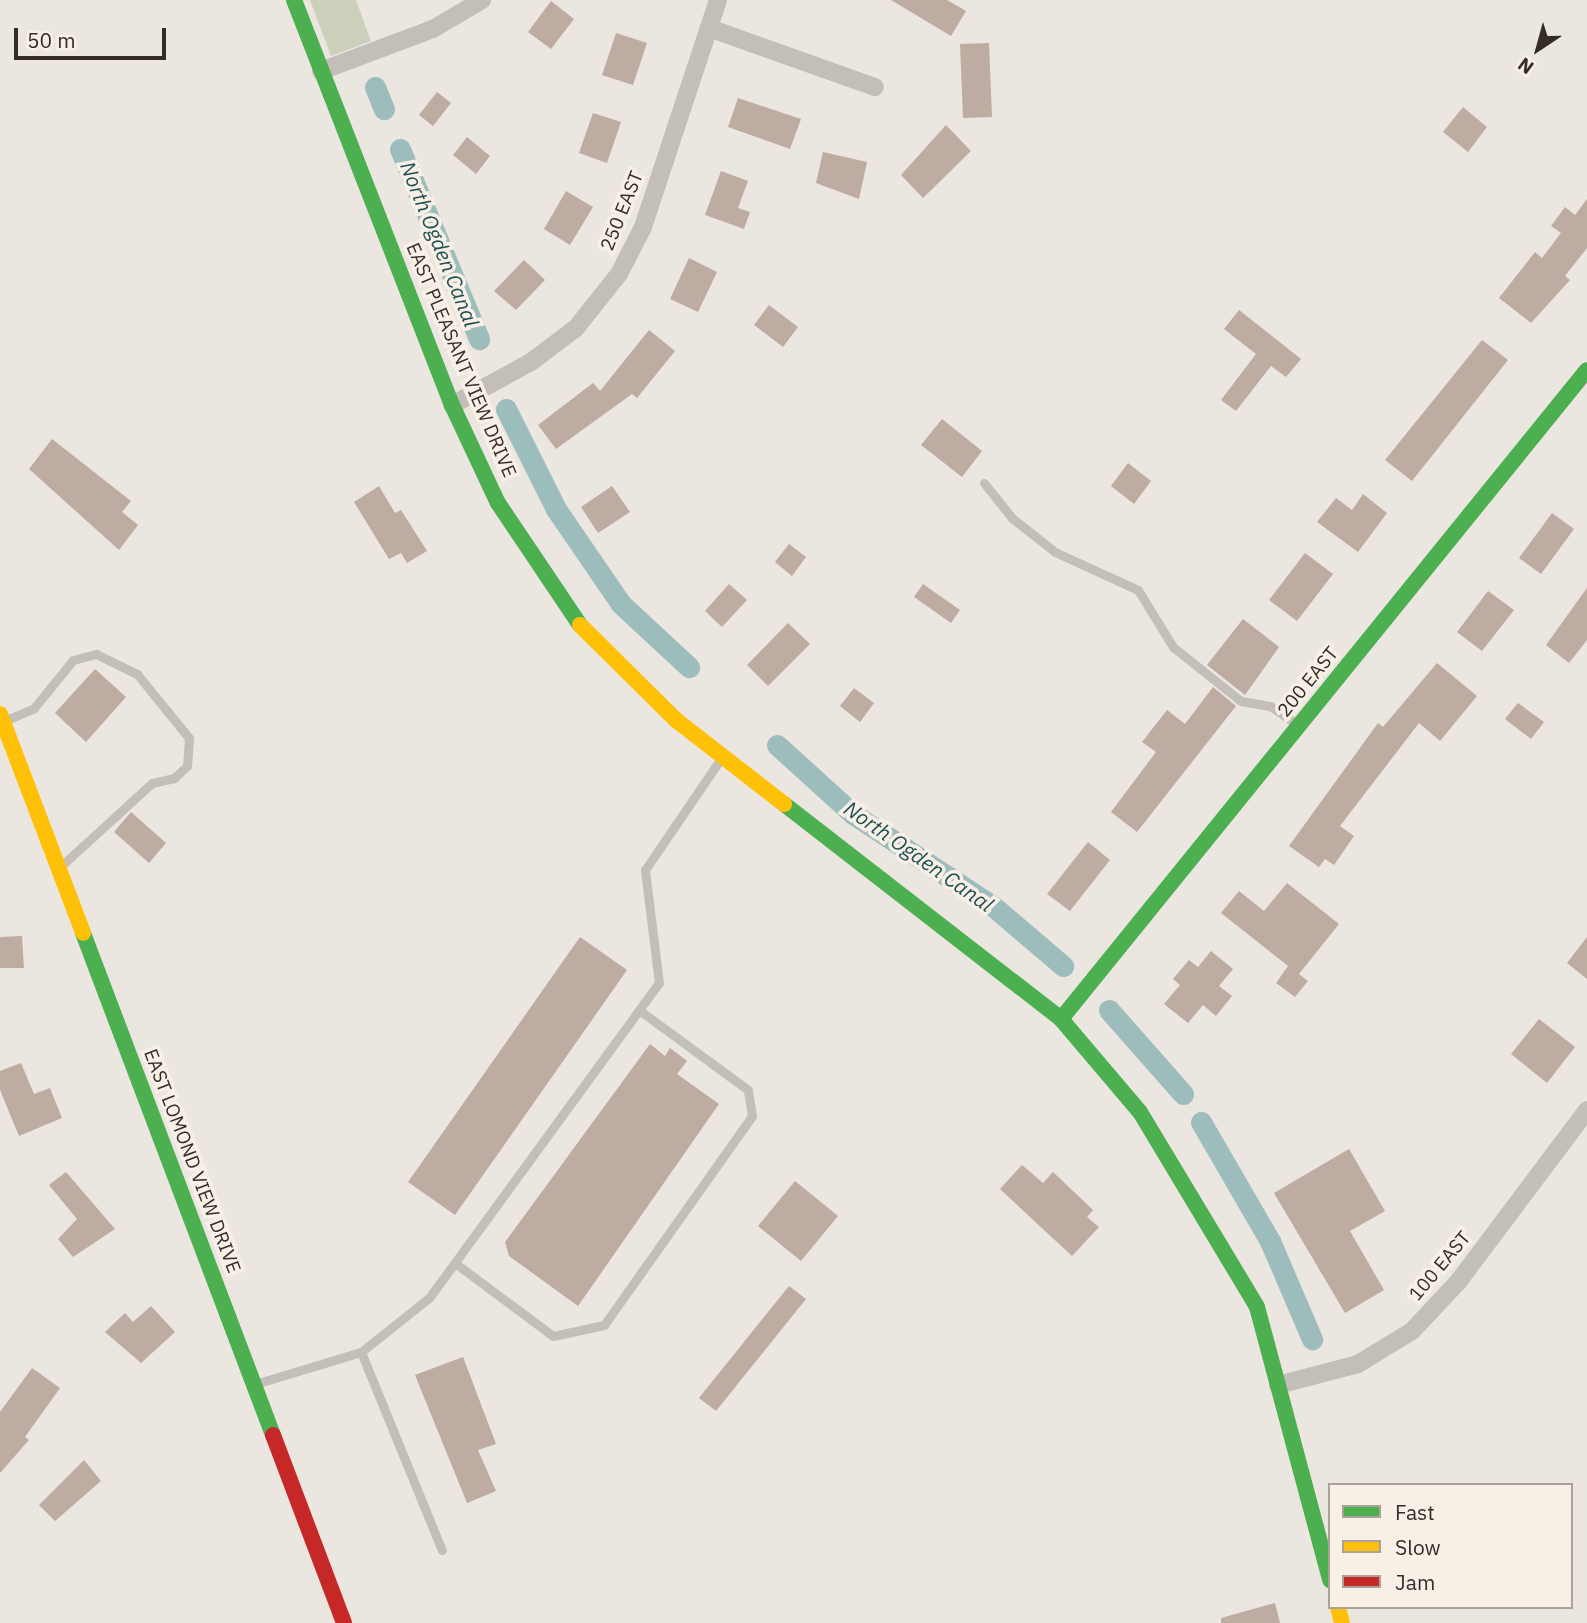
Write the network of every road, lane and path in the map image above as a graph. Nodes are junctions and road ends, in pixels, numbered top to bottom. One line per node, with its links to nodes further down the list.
1 (294, 0): 5 (street, EAST PLEASANT VIEW DRIVE)
2 (482, 0): 5 (street)
3 (718, 0): 4 (street, 250 EAST)
4 (709, 28): 6 (street); 8 (street, 250 EAST)
5 (321, 71): 8 (street, EAST PLEASANT VIEW DRIVE)
6 (875, 86)
7 (1587, 370): 11 (street, 200 EAST)
8 (452, 405): 12 (street, EAST PLEASANT VIEW DRIVE)
9 (984, 483): 11 (lane)
10 (1, 718): 13 (street, EAST LOMOND VIEW DRIVE); 13 (lane)
11 (1299, 726): 15 (street, 200 EAST)
12 (722, 756): 14 (lane); 15 (street, EAST PLEASANT VIEW DRIVE)
13 (58, 868): 20 (street, EAST LOMOND VIEW DRIVE)
14 (639, 1010): 18 (lane); 18 (lane)
15 (1061, 1018): 21 (street, EAST PLEASANT VIEW DRIVE)
16 (1587, 1110): 17 (street, 100 EAST)
17 (1581, 1130): 21 (street, 100 EAST)
18 (455, 1263): 19 (lane)
19 (360, 1352): 20 (lane); 22 (lane)
20 (255, 1384): 24 (street, EAST LOMOND VIEW DRIVE)
21 (1278, 1385): 23 (street, EAST PLEASANT VIEW DRIVE)
22 (442, 1550)
23 (1328, 1572)
24 (344, 1623)

